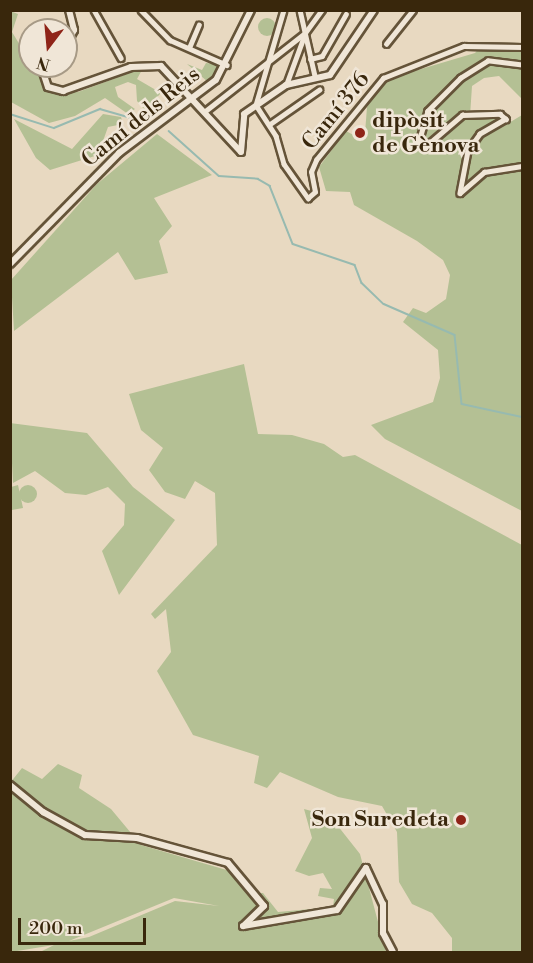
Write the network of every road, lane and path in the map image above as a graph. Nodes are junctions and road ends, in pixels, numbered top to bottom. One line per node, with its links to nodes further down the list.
1 (94, 10): 15 (street)
2 (141, 10): 14 (street)
3 (251, 10): 18 (street, Camí dels Reis)
4 (284, 10): 17 (street)
5 (300, 10): 11 (street)
6 (322, 10): 11 (street)
7 (374, 10): 20 (street)
8 (413, 10): 12 (street)
9 (346, 14): 16 (street)
10 (199, 25): 14 (street)
11 (305, 33): 16 (street); 17 (street); 22 (street)
12 (386, 44)
13 (522, 47): 28 (street, Camí 376)
14 (189, 48): 18 (street)
15 (121, 58)
16 (310, 59): 20 (street)
17 (268, 62): 25 (street); 26 (street)
18 (227, 65): 24 (street, Camí dels Reis)
19 (522, 65): 29 (street)
20 (315, 76): 22 (street)
21 (45, 78): 24 (street)
22 (286, 85): 25 (street)
23 (319, 90): 28 (street)
24 (193, 100): 26 (street); 27 (street); 30 (street, Camí dels Reis)
25 (256, 105): 27 (street); 28 (street, Camí 376)
26 (213, 108): 27 (street)
27 (204, 112)
28 (270, 124)
29 (522, 166)
30 (10, 264)
31 (10, 785): 32 (street)
32 (393, 952)

